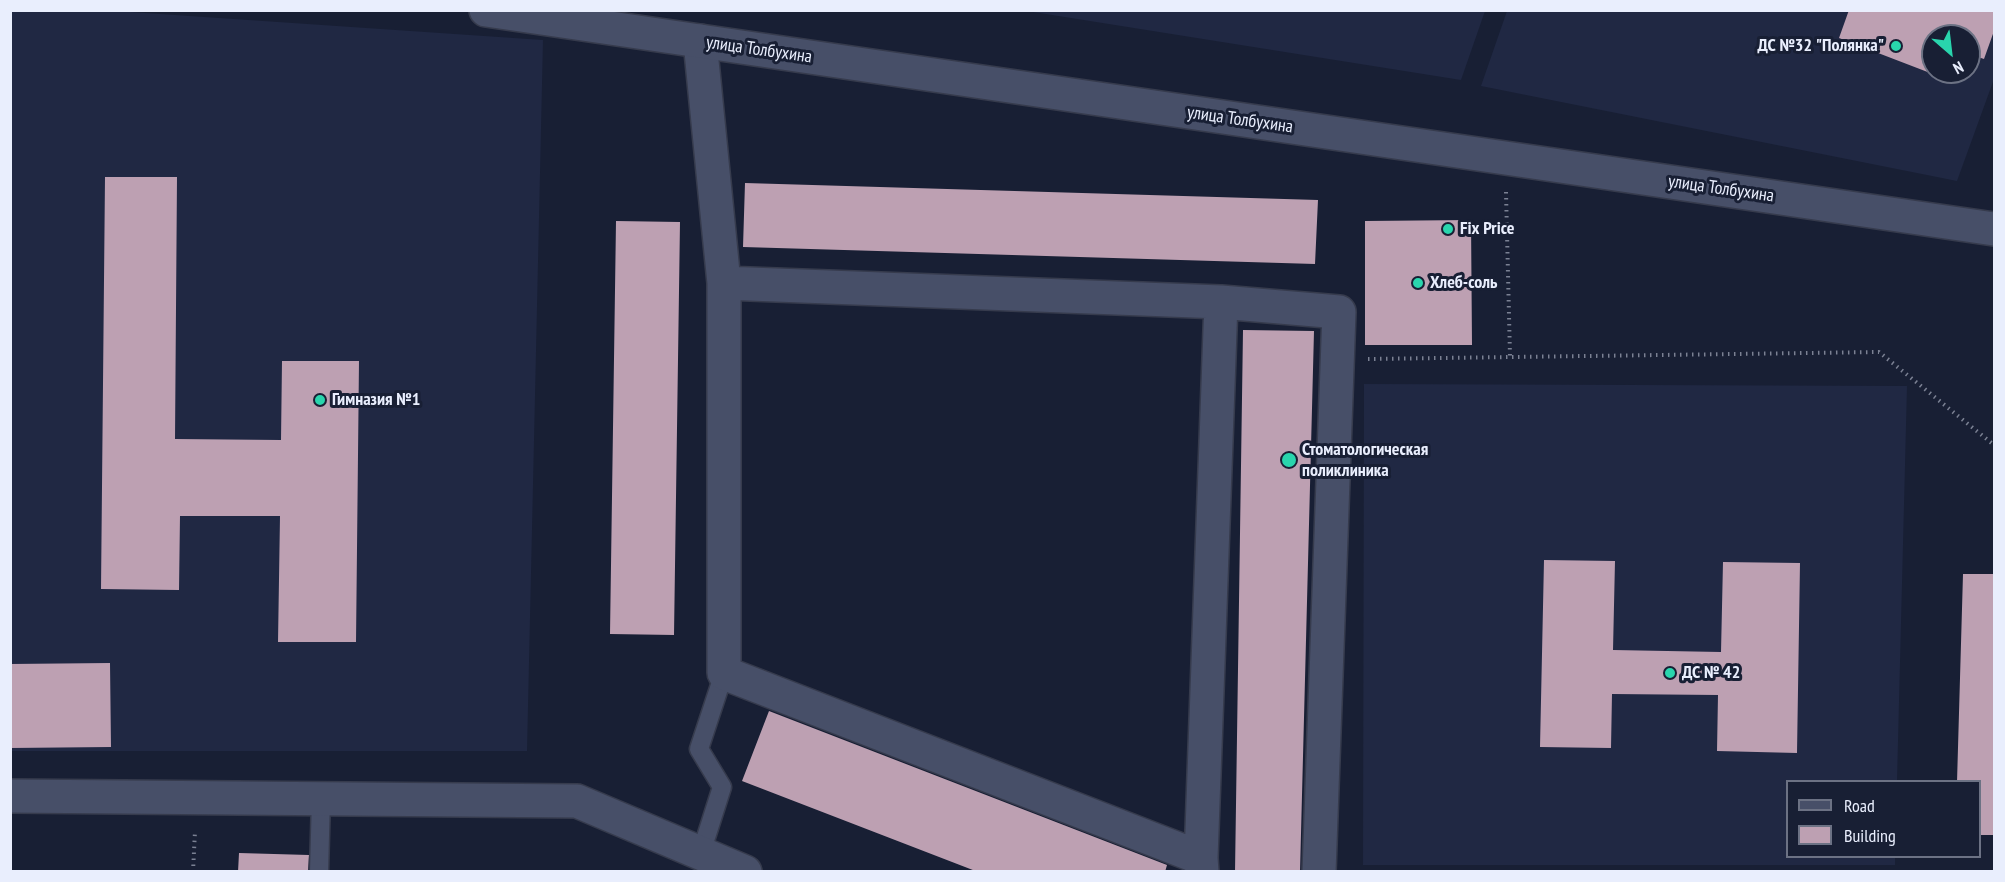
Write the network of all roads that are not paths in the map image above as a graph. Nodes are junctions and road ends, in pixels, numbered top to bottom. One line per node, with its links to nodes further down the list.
1 (486, 10): 2 (street, улица Толбухина)
2 (700, 41): 3 (street, улица Толбухина); 4 (street)
3 (1995, 229)
4 (724, 283): 5 (street); 6 (street)
5 (1221, 302): 10 (street); 13 (street)
6 (724, 673): 9 (lane); 10 (street)
7 (10, 796): 8 (street)
8 (321, 798): 9 (street); 11 (lane)
9 (701, 853): 12 (street)
10 (1201, 865)
11 (319, 872)
12 (745, 872)
13 (1319, 872)

